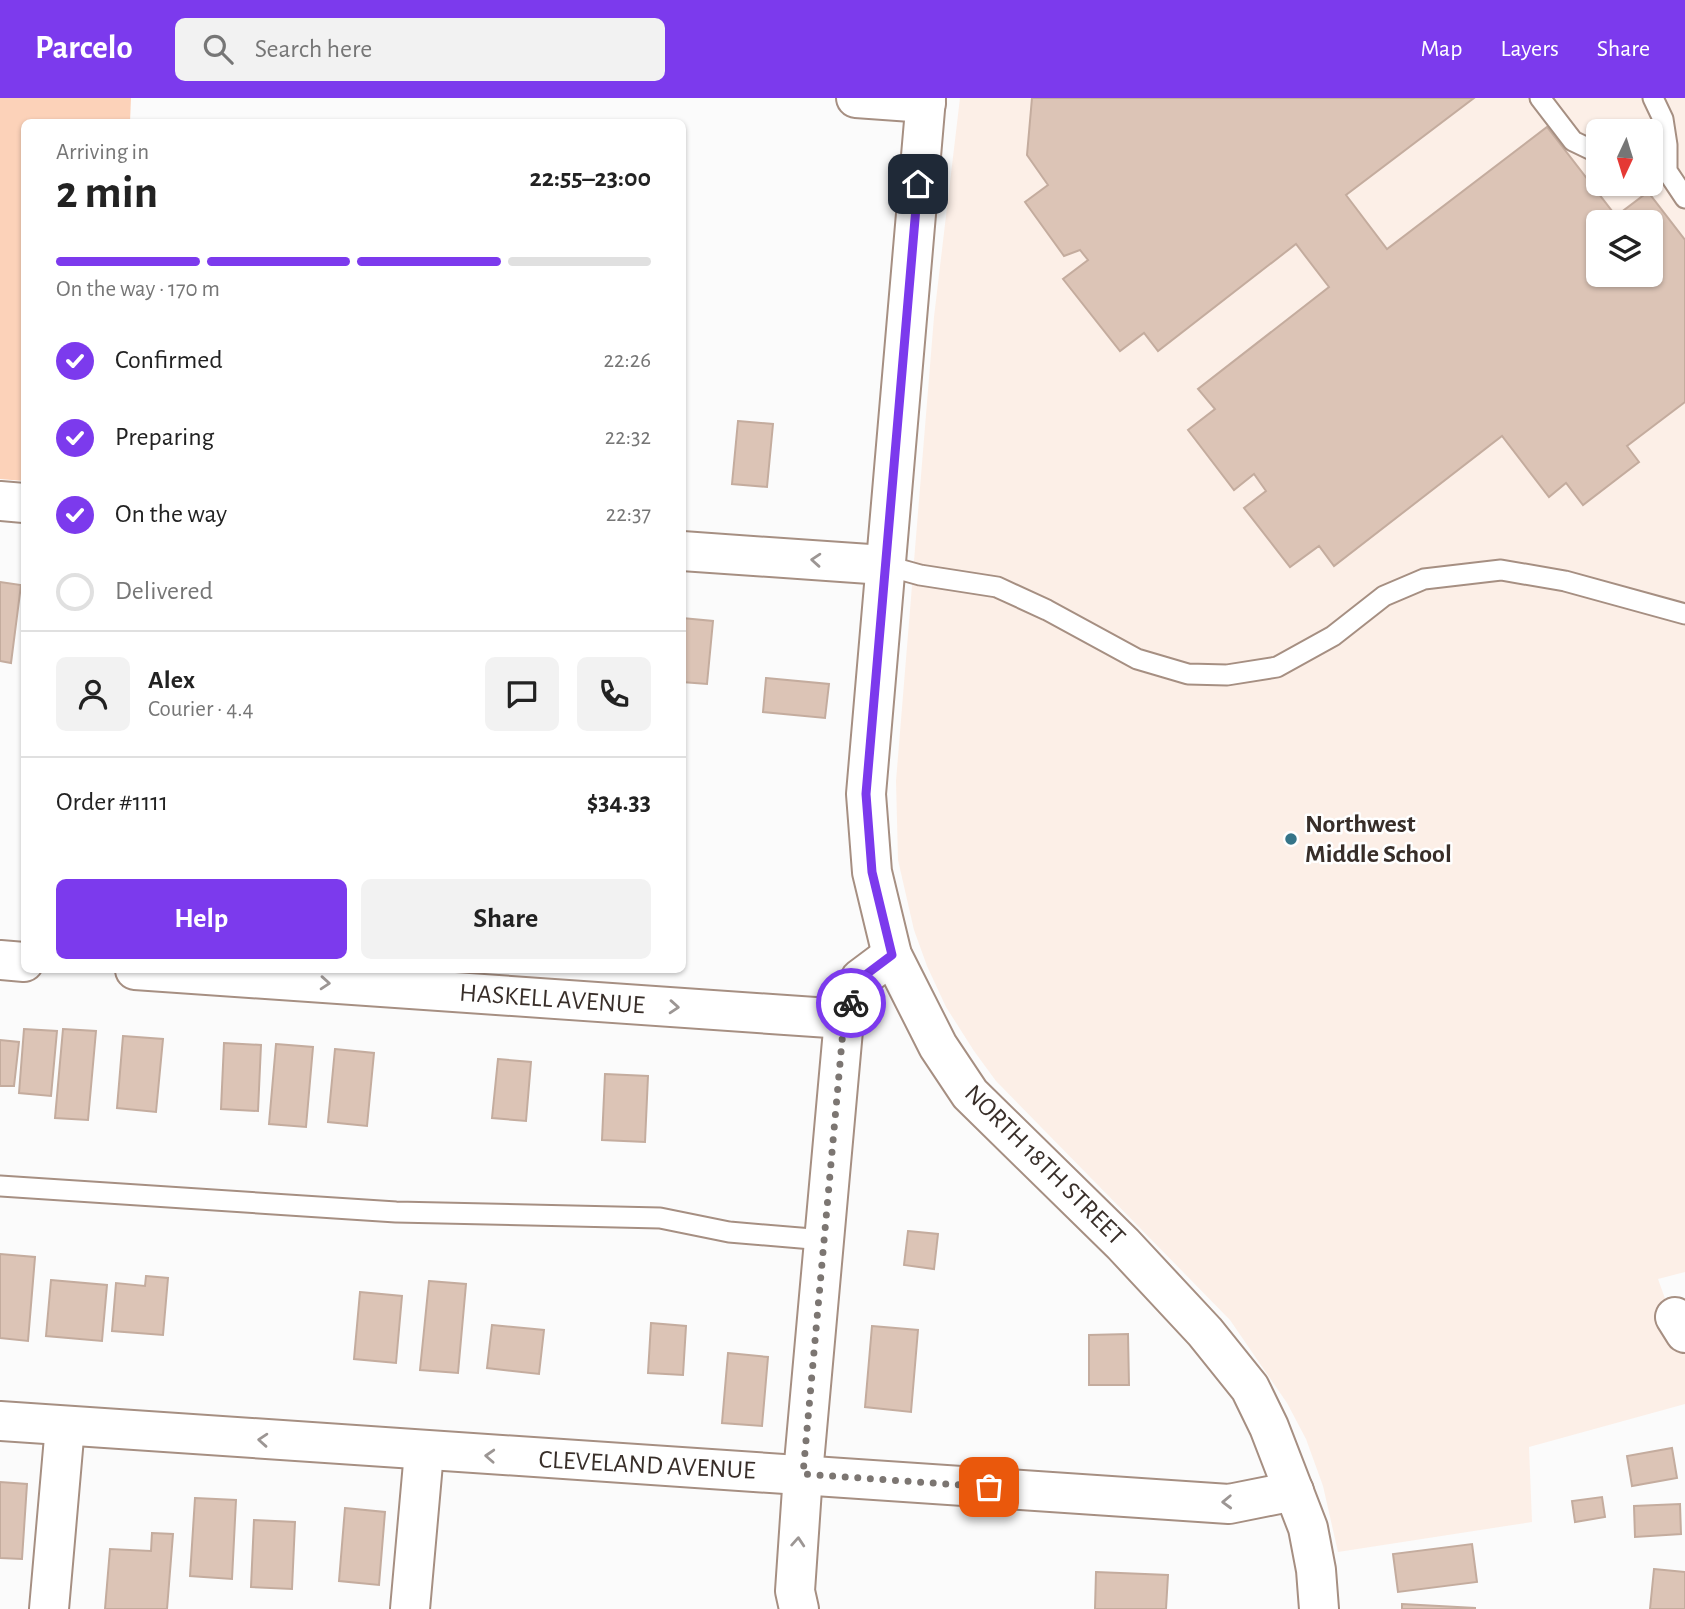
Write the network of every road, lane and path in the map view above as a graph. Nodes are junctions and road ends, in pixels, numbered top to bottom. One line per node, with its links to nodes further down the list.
1 (856, 98): 4 (street)
2 (1540, 98): 7 (lane)
3 (1653, 98): 5 (lane)
4 (926, 100): 14 (street, NORTH 18TH STREET)
5 (1662, 119)
6 (1663, 123): 8 (lane)
7 (1586, 147)
8 (1663, 157)
9 (1663, 173): 10 (lane)
10 (1685, 198)
11 (0, 501): 12 (street)
12 (21, 503)
13 (686, 551): 14 (street, one-way to 13)
14 (884, 565): 15 (lane); 16 (street, NORTH 18TH STREET)
15 (1685, 614)
16 (892, 955): 20 (street); 27 (street, NORTH 18TH STREET)
17 (0, 960): 18 (street)
18 (21, 962)
19 (178, 973): 20 (street, HASKELL AVENUE, one-way to 20)
20 (844, 1019): 22 (street)
21 (0, 1186): 22 (lane)
22 (824, 1240): 26 (street)
23 (0, 1421): 24 (street, CLEVELAND AVENUE)
24 (65, 1426): 25 (street, CLEVELAND AVENUE, one-way to 24); 28 (street)
25 (424, 1452): 26 (street, CLEVELAND AVENUE, one-way to 25); 29 (street)
26 (803, 1474): 27 (street, CLEVELAND AVENUE, one-way to 26); 30 (street, one-way to 26)
27 (1294, 1491): 31 (street, NORTH 18TH STREET)
28 (49, 1609)
29 (410, 1609)
30 (799, 1609)
31 (1320, 1609)

